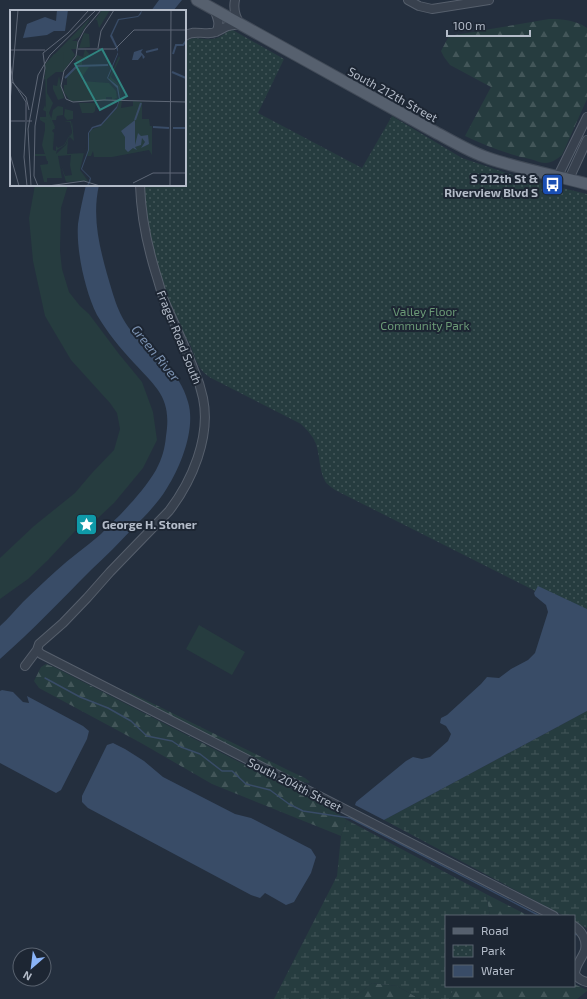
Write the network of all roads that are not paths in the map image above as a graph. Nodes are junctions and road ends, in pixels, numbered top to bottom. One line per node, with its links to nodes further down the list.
1 (408, 0): 2 (street)
2 (489, 0)
3 (198, 1): 5 (main road, South 212th Street)
4 (235, 2): 5 (street); 6 (street)
5 (214, 9): 6 (main road, South 212th Street); 7 (street)
6 (240, 24): 7 (street); 11 (main road, South 212th Street)
7 (216, 32): 8 (street)
8 (186, 36)
9 (587, 117): 11 (street)
10 (587, 140): 12 (street)
11 (558, 176): 12 (main road, South 212th Street)
12 (569, 179): 13 (main road, South 212th Street)
13 (587, 184)
14 (140, 186): 15 (street, Frager Road South)
15 (37, 650): 16 (street, Frager Road South); 17 (street, South 204th Street)
16 (25, 666)
17 (552, 915)
18 (575, 927): 19 (street)
19 (575, 974)
20 (575, 974): 21 (street)
21 (587, 982)

